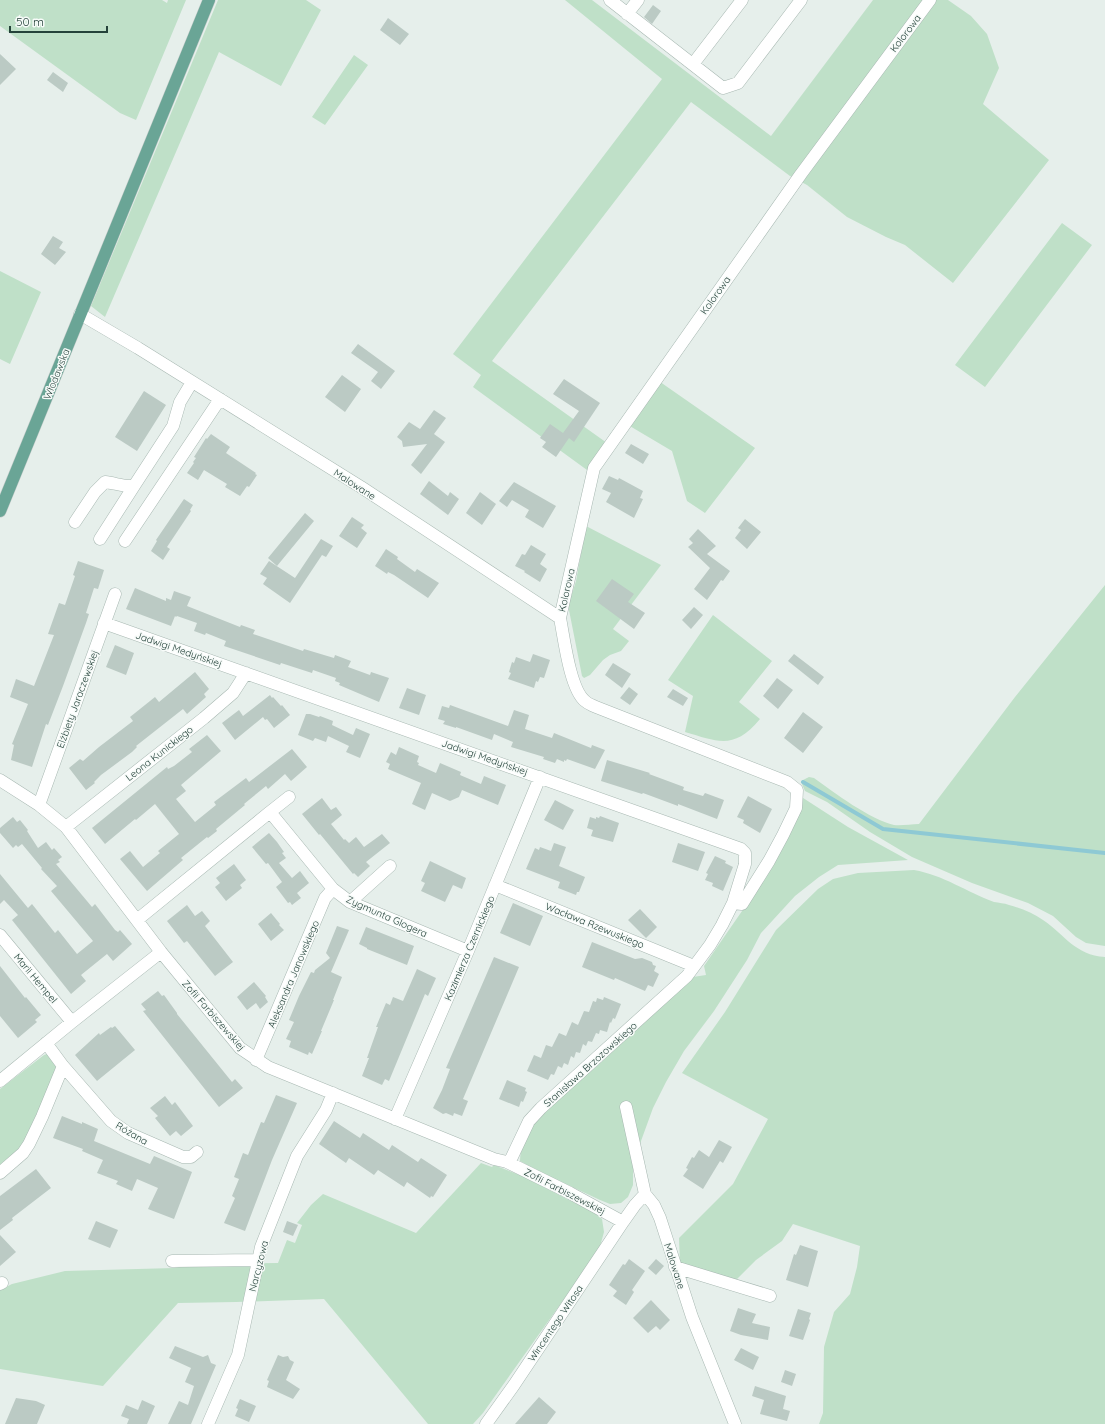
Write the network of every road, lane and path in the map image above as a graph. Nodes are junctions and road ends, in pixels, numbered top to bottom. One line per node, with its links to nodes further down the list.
1 (209, 0): 9 (main road, Włodawska)
2 (610, 0): 7 (street)
3 (638, 0): 7 (street)
4 (742, 0): 8 (street)
5 (801, 0): 8 (street)
6 (930, 0): 18 (street, Kolorowa)
7 (627, 14): 8 (street)
8 (693, 64)
9 (80, 314): 10 (street, Malowane); 13 (main road, Włodawska)
10 (192, 382): 11 (street, Malowane); 12 (street)
11 (220, 399): 16 (street); 18 (street, Malowane)
12 (134, 486): 14 (street); 15 (street)
13 (0, 511)
14 (75, 522)
15 (100, 539)
16 (125, 541)
17 (115, 594): 19 (street, Elżbiety Jaraczewskiej)
18 (560, 618): 31 (street)
19 (104, 623): 20 (street, Jadwigi Medyńskiej); 24 (street, Elżbiety Jaraczewskiej)
20 (246, 673): 21 (street, Jadwigi Medyńskiej); 26 (street, Leona Kunickiego)
21 (540, 777): 28 (street, Kazimierza Czernickiego); 31 (street, Jadwigi Medyńskiej)
22 (0, 780): 24 (street, Zofii Farbiszewskiej)
23 (289, 797): 25 (street)
24 (39, 804): 26 (street, Zofii Farbiszewskiej)
25 (270, 812): 29 (street, Zygmunta Glogera); 32 (street)
26 (66, 827): 32 (street, Zofii Farbiszewskiej)
27 (390, 866): 30 (street)
28 (495, 885): 34 (street, Kazimierza Czernickiego); 36 (street, Wacława Rzewuskiego)
29 (333, 889): 30 (street, Zygmunta Glogera); 39 (street, Aleksandra Janowskiego)
30 (350, 902): 34 (street, Zygmunta Glogera)
31 (733, 903): 36 (street, Jadwigi Medyńskiej)
32 (137, 920): 35 (street, Zofii Farbiszewskiej)
33 (0, 935): 37 (street, Marii Hempel)
34 (468, 951): 44 (street, Kazimierza Czernickiego)
35 (162, 952): 37 (street); 39 (street, Zofii Farbiszewskiej)
36 (694, 966): 46 (street, Stanisława Brzozowskiego)
37 (72, 1022): 38 (street)
38 (46, 1043): 40 (street, Różana); 41 (street)
39 (256, 1060): 42 (street, Zofii Farbiszewskiej)
40 (63, 1066): 45 (street, Różana); 47 (street)
41 (0, 1081)
42 (333, 1093): 44 (street, Zofii Farbiszewskiej); 50 (street, Narcyzowa)
43 (626, 1107): 48 (street, Malowane)
44 (395, 1118): 46 (street, Zofii Farbiszewskiej)
45 (197, 1152)
46 (507, 1162): 49 (street, Zofii Farbiszewskiej)
47 (0, 1173)
48 (645, 1194): 49 (street, Wincentego Witosa); 52 (street, Malowane)
49 (623, 1222): 55 (street, Wincentego Witosa)
50 (258, 1260): 51 (street); 54 (street, Narcyzowa)
51 (172, 1261)
52 (675, 1267): 53 (street); 56 (street, Malowane)
53 (770, 1296)
54 (208, 1424)
55 (486, 1424)
56 (735, 1424)

